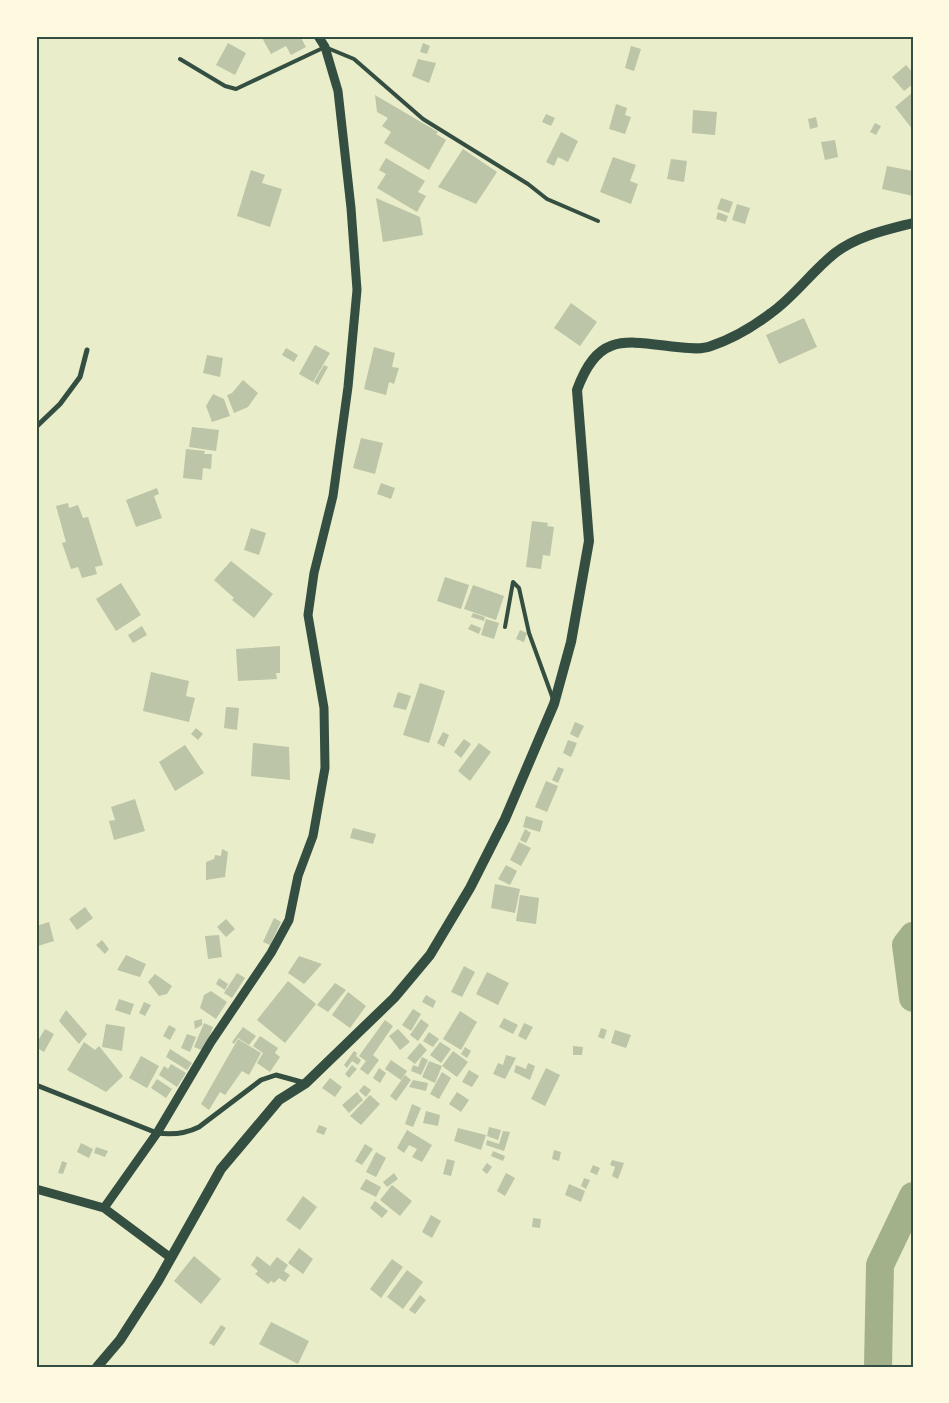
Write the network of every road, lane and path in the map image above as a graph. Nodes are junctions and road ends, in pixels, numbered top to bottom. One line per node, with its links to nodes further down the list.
1 (318, 36): 2 (street)
2 (325, 47): 3 (lane); 4 (lane); 12 (street)
3 (180, 60)
4 (598, 222)
5 (913, 223): 9 (main road)
6 (87, 350): 7 (street)
7 (36, 427)
8 (505, 627): 9 (lane)
9 (554, 704): 10 (main road)
10 (306, 1083): 12 (street); 15 (main road)
11 (36, 1086): 12 (street)
12 (157, 1134): 14 (street)
13 (36, 1189): 14 (street)
14 (104, 1208): 15 (street)
15 (171, 1258): 16 (main road)
16 (97, 1367)

